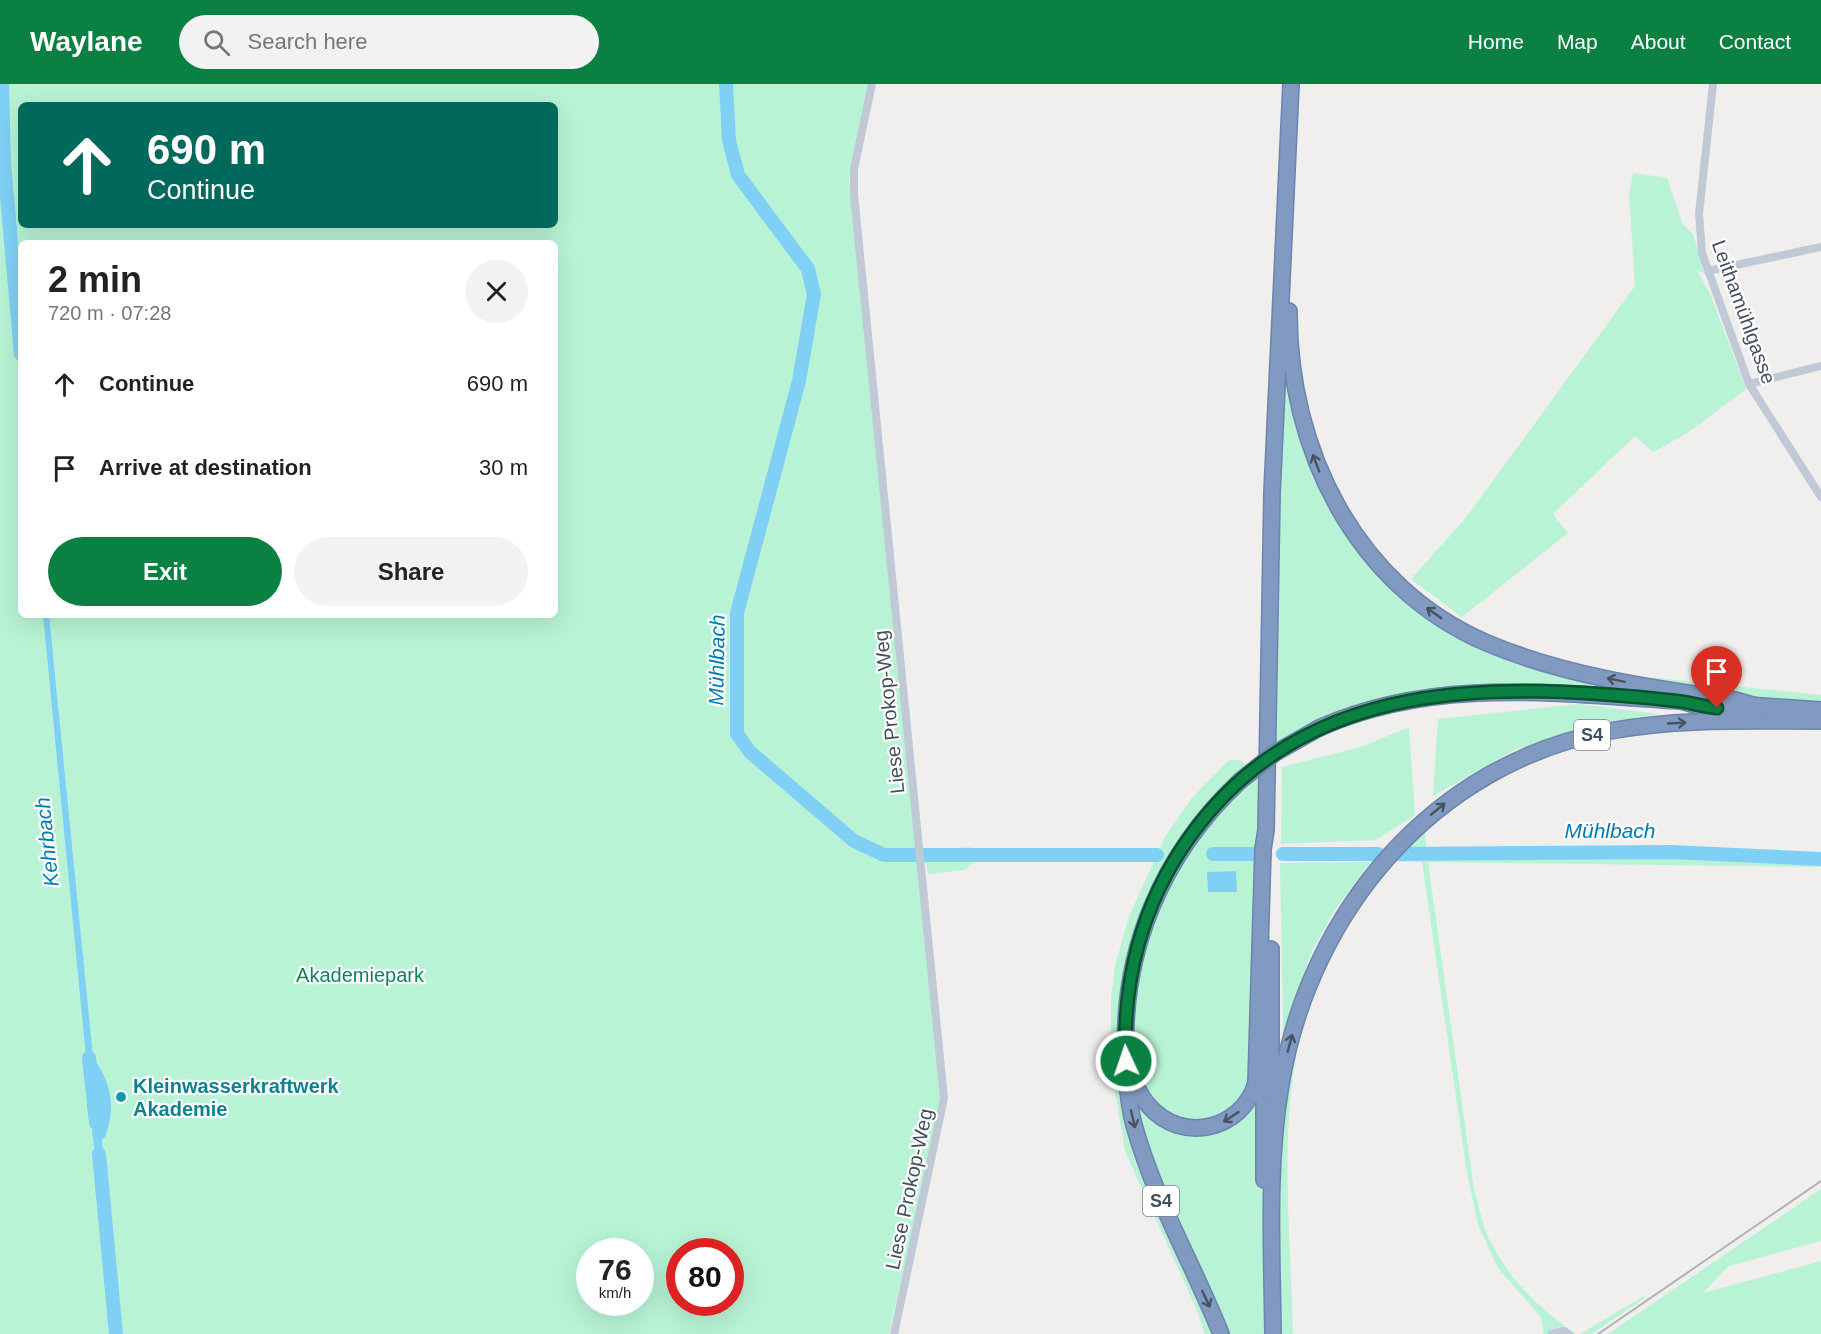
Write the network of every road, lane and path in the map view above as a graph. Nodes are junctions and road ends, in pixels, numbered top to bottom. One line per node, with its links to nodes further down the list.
1 (872, 84): 19 (street, Liese Prokop-Weg)
2 (1291, 84): 4 (highway)
3 (1713, 84): 6 (street, Leithamühlgasse)
4 (1290, 108): 11 (highway, one-way to 4); 15 (highway)
5 (1821, 247): 6 (street)
6 (1708, 271): 8 (street, Leithamühlgasse)
7 (1821, 366): 8 (street)
8 (1749, 384): 9 (street, Leithamühlgasse)
9 (1821, 497)
10 (1681, 701): 11 (highway, S4); 13 (highway); 17 (highway, S4, bridge)
11 (1756, 706): 12 (highway, S4)
12 (1821, 710)
13 (1821, 716)
14 (1821, 721): 18 (highway, S4, one-way to 14)
15 (1266, 830): 16 (highway); 18 (highway)
16 (1262, 904): 17 (highway, one-way to 17); 21 (highway)
17 (1126, 1061): 20 (highway, S4, one-way to 20)
18 (1271, 1204): 22 (highway, S4)
19 (894, 1334)
20 (1221, 1334)
21 (1265, 1334)
22 (1273, 1334)
23 (1552, 1334): 24 (street)
24 (1569, 1334)

